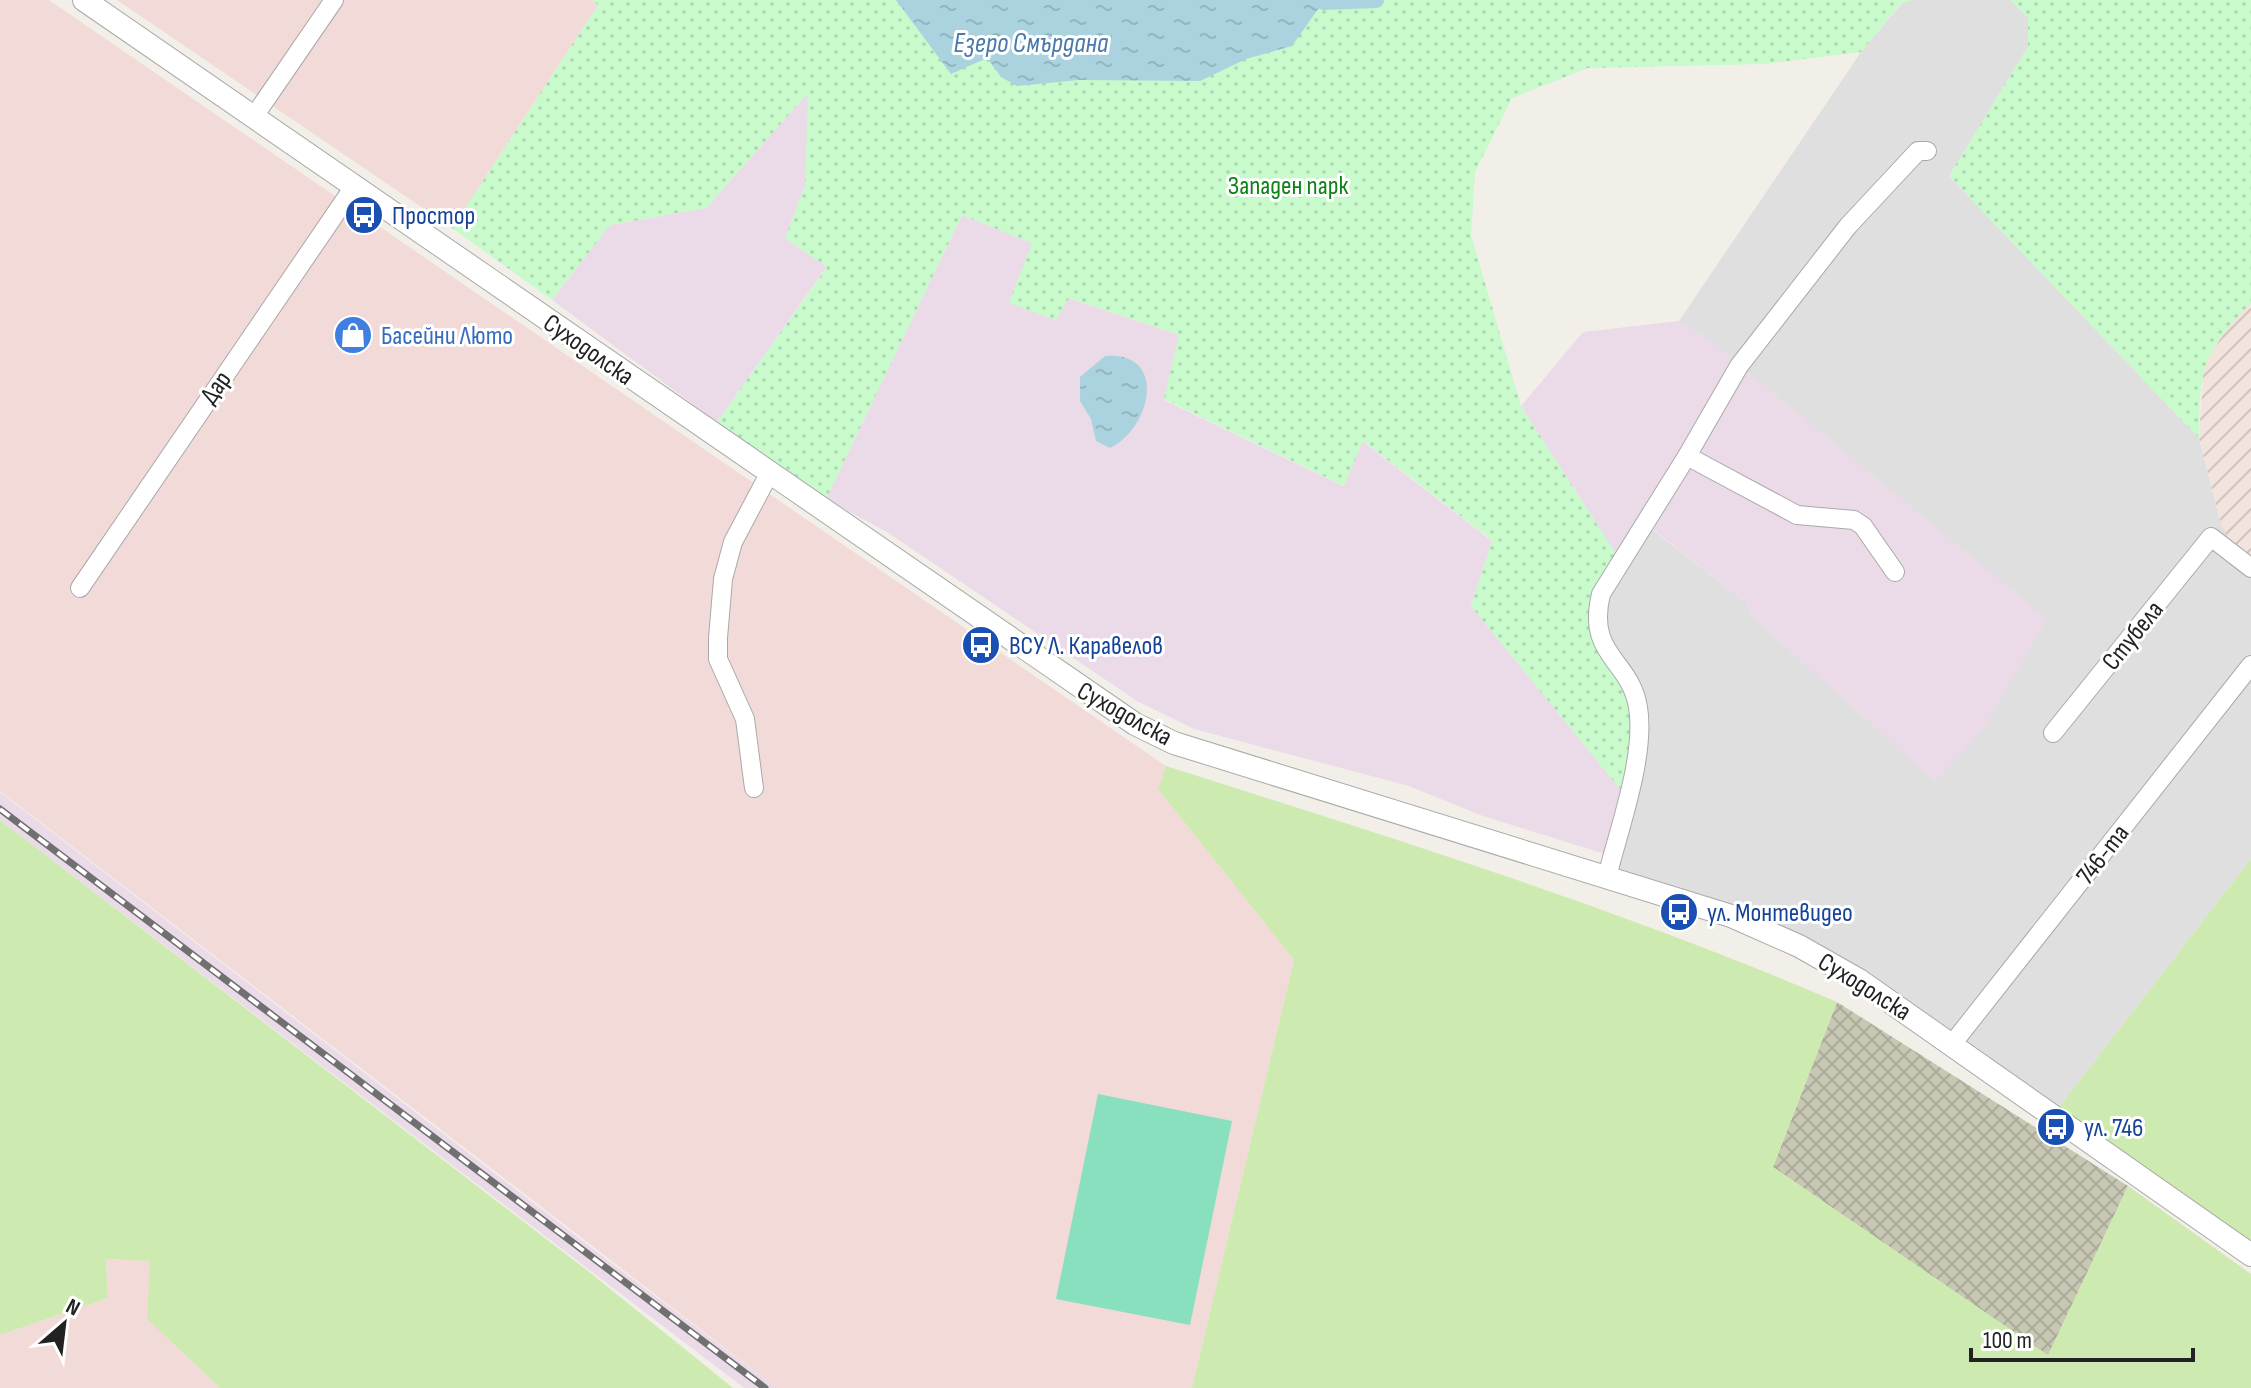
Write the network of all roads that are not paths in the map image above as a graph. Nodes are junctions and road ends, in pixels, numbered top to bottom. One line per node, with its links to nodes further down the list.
1 (84, 0): 3 (street, Суходолска)
2 (334, 0): 3 (street)
3 (253, 118): 5 (street, Суходолска)
4 (1927, 151): 6 (street)
5 (353, 188): 7 (street, Суходолска); 10 (street, Дар)
6 (1687, 456): 9 (street); 14 (street)
7 (769, 474): 13 (street); 14 (street, Суходолска)
8 (2251, 568): 12 (street, Стубела)
9 (1895, 572)
10 (80, 588)
11 (2251, 665): 15 (street, 746-та)
12 (2053, 733)
13 (754, 788)
14 (1607, 877): 15 (street, Суходолска)
15 (1953, 1043): 16 (street, Суходолска)
16 (2251, 1255)

